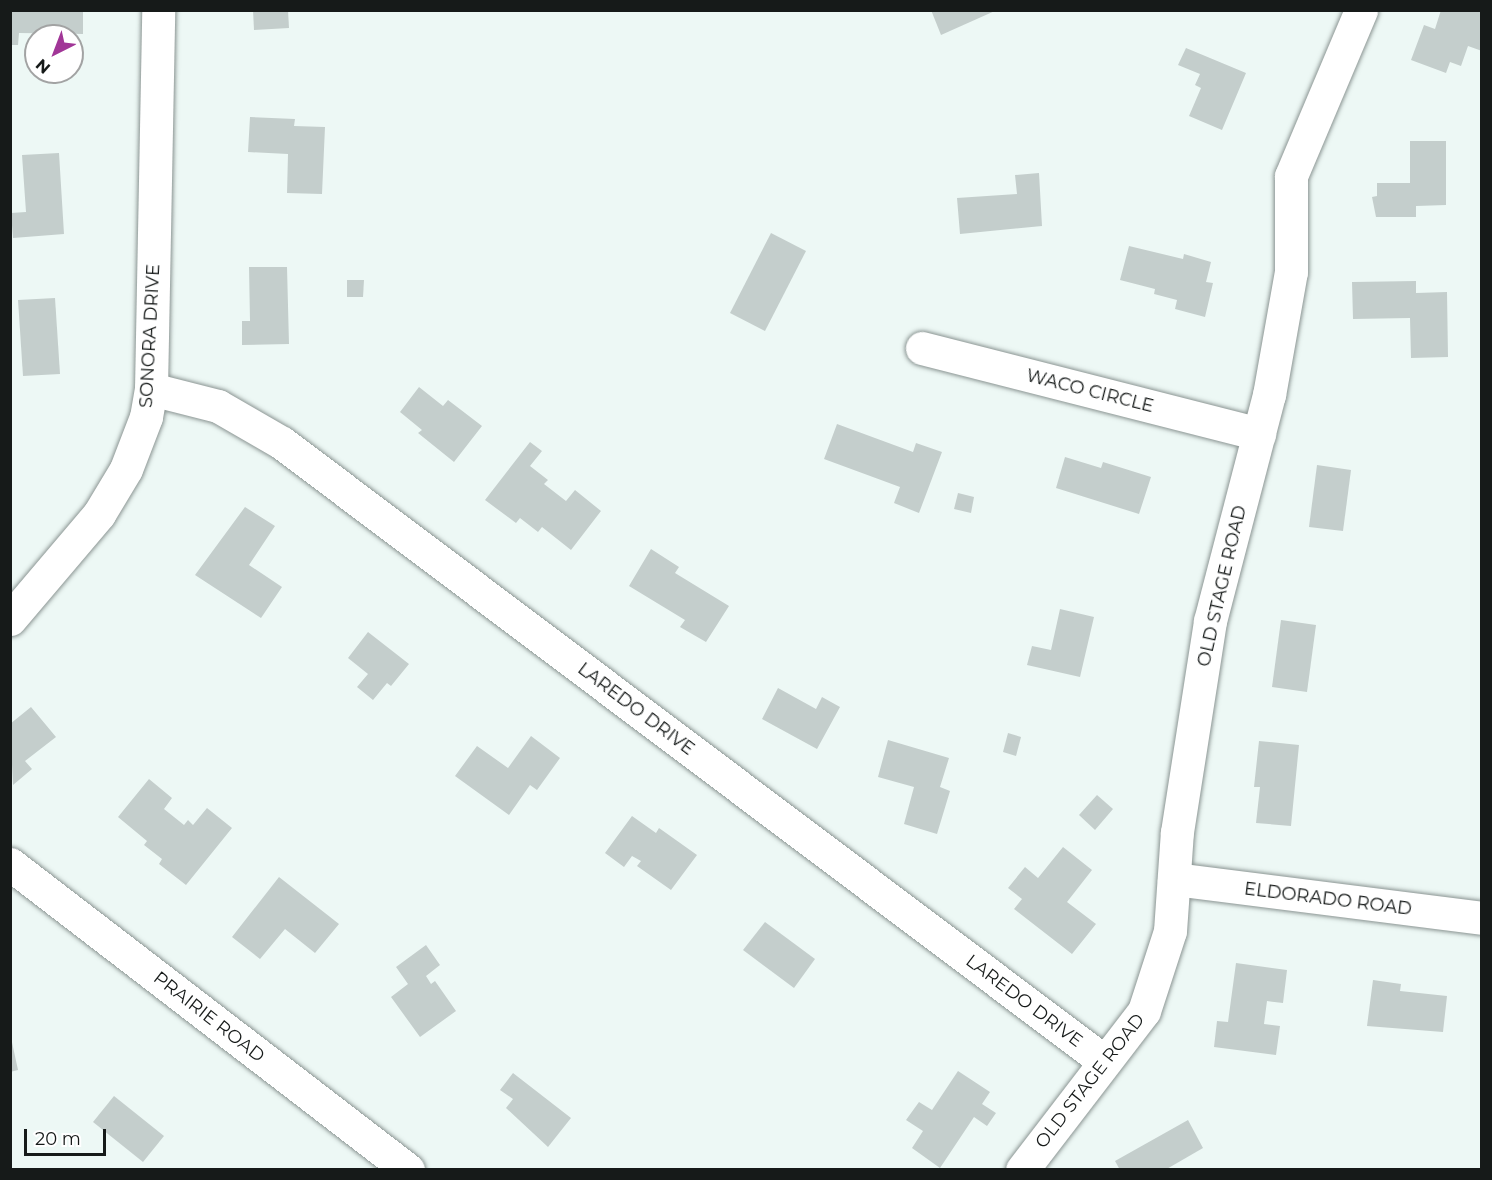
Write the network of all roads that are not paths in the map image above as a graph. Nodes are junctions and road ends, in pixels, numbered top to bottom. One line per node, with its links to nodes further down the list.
1 (158, 10): 4 (street, SONORA DRIVE)
2 (1361, 10): 5 (street, OLD STAGE ROAD)
3 (922, 348): 5 (street, WACO CIRCLE)
4 (151, 389): 6 (street, SONORA DRIVE); 10 (street, LAREDO DRIVE)
5 (1259, 434): 8 (street, OLD STAGE ROAD)
6 (10, 619)
7 (10, 864): 11 (street, PRAIRIE ROAD)
8 (1174, 879): 9 (street, ELDORADO ROAD); 10 (street, OLD STAGE ROAD)
9 (1482, 918)
10 (1104, 1061): 12 (street, OLD STAGE ROAD)
11 (408, 1170)
12 (1022, 1170)

